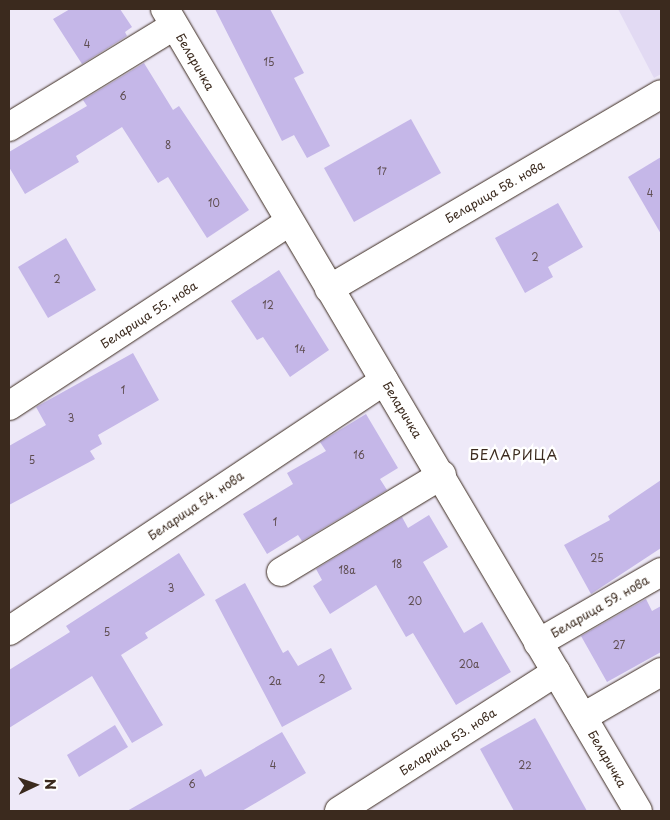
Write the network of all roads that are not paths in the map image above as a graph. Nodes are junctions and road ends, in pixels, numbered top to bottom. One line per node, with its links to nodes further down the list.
1 (170, 17): 3 (street); 4 (street, Беларичка)
2 (661, 94): 5 (street, Беларица 58. нова)
3 (9, 127)
4 (288, 223): 5 (street, Беларичка); 7 (street, Беларица 55. нова)
5 (330, 289): 6 (street, Беларичка)
6 (384, 382): 8 (street, Беларичка); 11 (street, Беларица 54. нова)
7 (9, 406)
8 (442, 475): 9 (street); 12 (street, Беларичка)
9 (280, 572)
10 (661, 572): 12 (street, Беларица 59. нова)
11 (9, 631)
12 (538, 643): 13 (street, Беларичка)
13 (556, 672): 15 (street, Беларичка); 16 (street, Беларица 53. нова)
14 (661, 672): 15 (street)
15 (583, 717): 17 (street, Беларичка)
16 (339, 811)
17 (638, 811)

